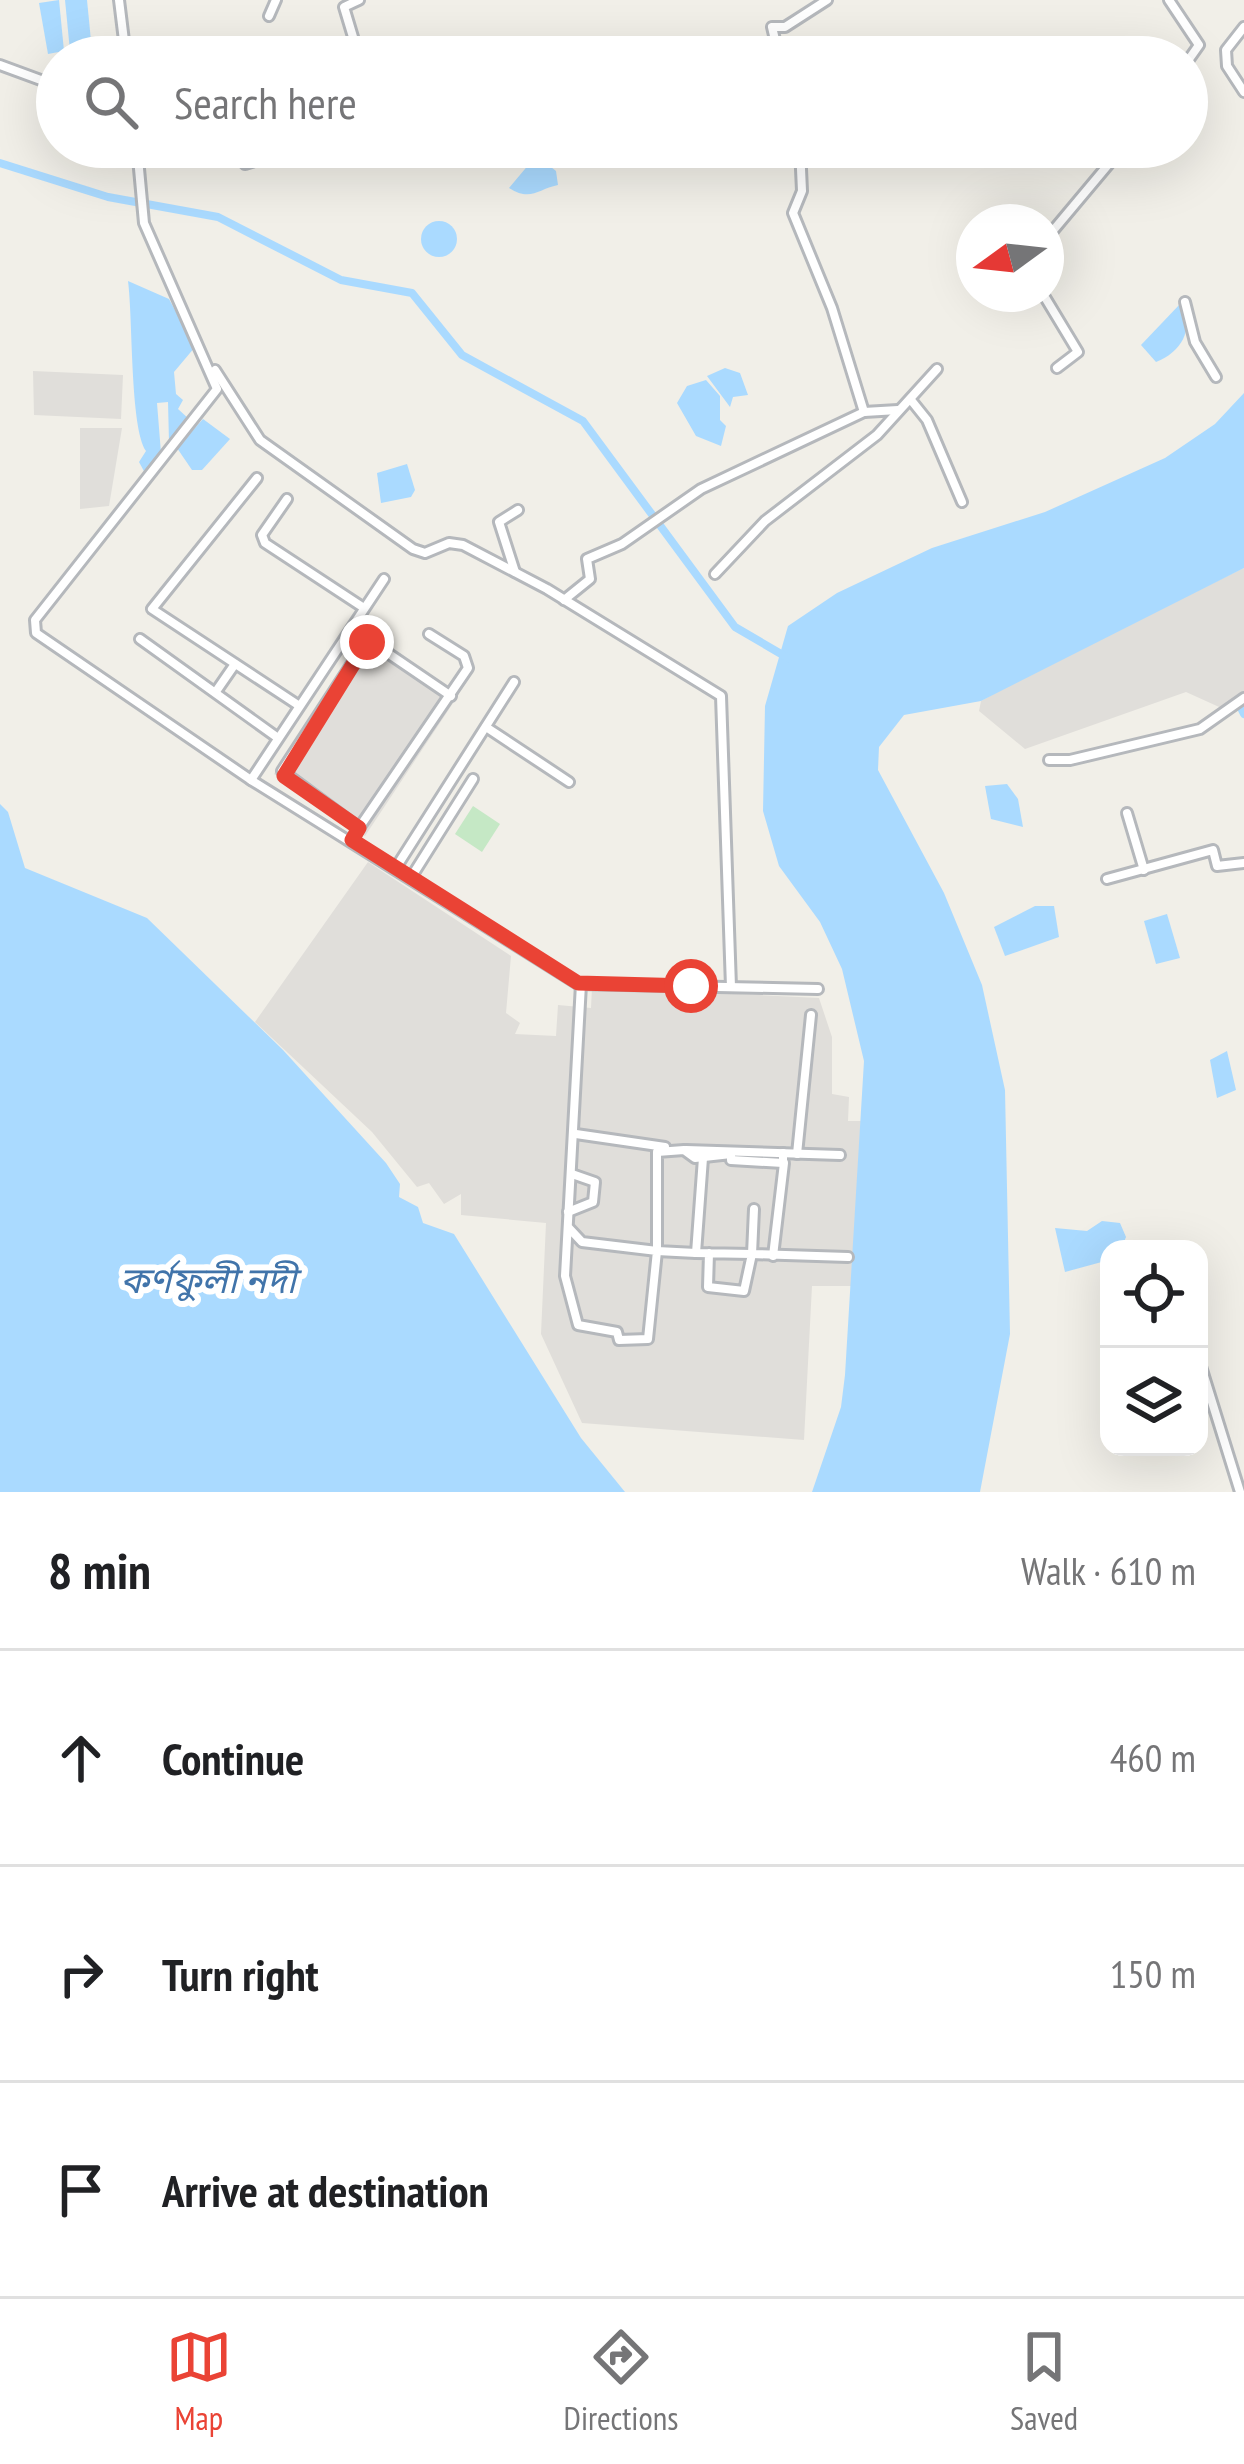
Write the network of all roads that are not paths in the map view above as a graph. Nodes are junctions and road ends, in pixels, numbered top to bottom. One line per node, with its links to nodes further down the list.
1 (119, 0): 8 (street)
2 (276, 0): 6 (street)
3 (359, 0): 9 (street)
4 (827, 0): 10 (street)
5 (1169, 0): 11 (street)
6 (268, 16)
7 (1244, 27): 14 (street)
8 (123, 36)
9 (353, 36)
10 (774, 36)
11 (1193, 36)
12 (0, 65): 13 (street)
13 (36, 78)
14 (1244, 92)
15 (138, 168): 21 (street)
16 (801, 168): 27 (street)
17 (1105, 168): 18 (street)
18 (1064, 217)
19 (1185, 302): 24 (street)
20 (1054, 312): 22 (street)
21 (206, 361): 32 (street); 49 (street)
22 (1057, 368)
23 (937, 369): 25 (street)
24 (1216, 377)
25 (911, 400): 26 (street); 30 (street)
26 (898, 410): 27 (street); 33 (street)
27 (864, 412): 35 (street)
28 (257, 478): 39 (street)
29 (287, 499): 36 (street)
30 (962, 502)
31 (518, 510): 32 (street)
32 (515, 572): 35 (street)
33 (715, 574)
34 (384, 579): 36 (street)
35 (564, 600): 60 (street)
36 (364, 608): 44 (street)
37 (429, 634): 42 (street)
38 (140, 639): 41 (street)
39 (235, 664): 41 (street); 44 (street)
40 (514, 682): 45 (street)
41 (217, 690): 46 (street)
42 (451, 695): 52 (street); 52 (street)
43 (1244, 698): 47 (street)
44 (298, 705): 46 (street)
45 (486, 727): 50 (street); 55 (street)
46 (278, 737): 49 (street)
47 (1049, 760)
48 (473, 779): 57 (street)
49 (251, 780): 53 (street)
50 (569, 782)
51 (1127, 814): 56 (street)
52 (359, 828): 53 (street)
53 (352, 840): 55 (street)
54 (1244, 863): 56 (street)
55 (398, 866): 57 (street)
56 (1144, 870): 58 (street)
57 (412, 876): 59 (street)
58 (1107, 879)
59 (581, 984): 60 (street); 63 (street)
60 (730, 987): 61 (street)
61 (818, 989)
62 (811, 1015): 65 (street)
63 (576, 1135): 64 (street); 69 (street)
64 (684, 1150): 67 (street); 68 (street); 73 (street)
65 (797, 1154): 66 (street); 68 (street)
66 (841, 1155)
67 (704, 1158): 68 (street); 74 (street)
68 (785, 1160): 77 (street)
69 (572, 1174): 71 (street); 71 (street)
70 (754, 1209): 76 (street)
71 (568, 1212): 72 (street)
72 (568, 1228): 73 (street); 73 (street)
73 (657, 1251): 74 (street)
74 (696, 1252): 75 (street)
75 (709, 1253): 76 (street); 76 (street)
76 (752, 1254): 77 (street)
77 (773, 1256): 78 (street)
78 (848, 1257)
79 (1208, 1385): 81 (street)
80 (1244, 1453): 81 (street)
81 (1233, 1455): 82 (street)
82 (1240, 1492)

